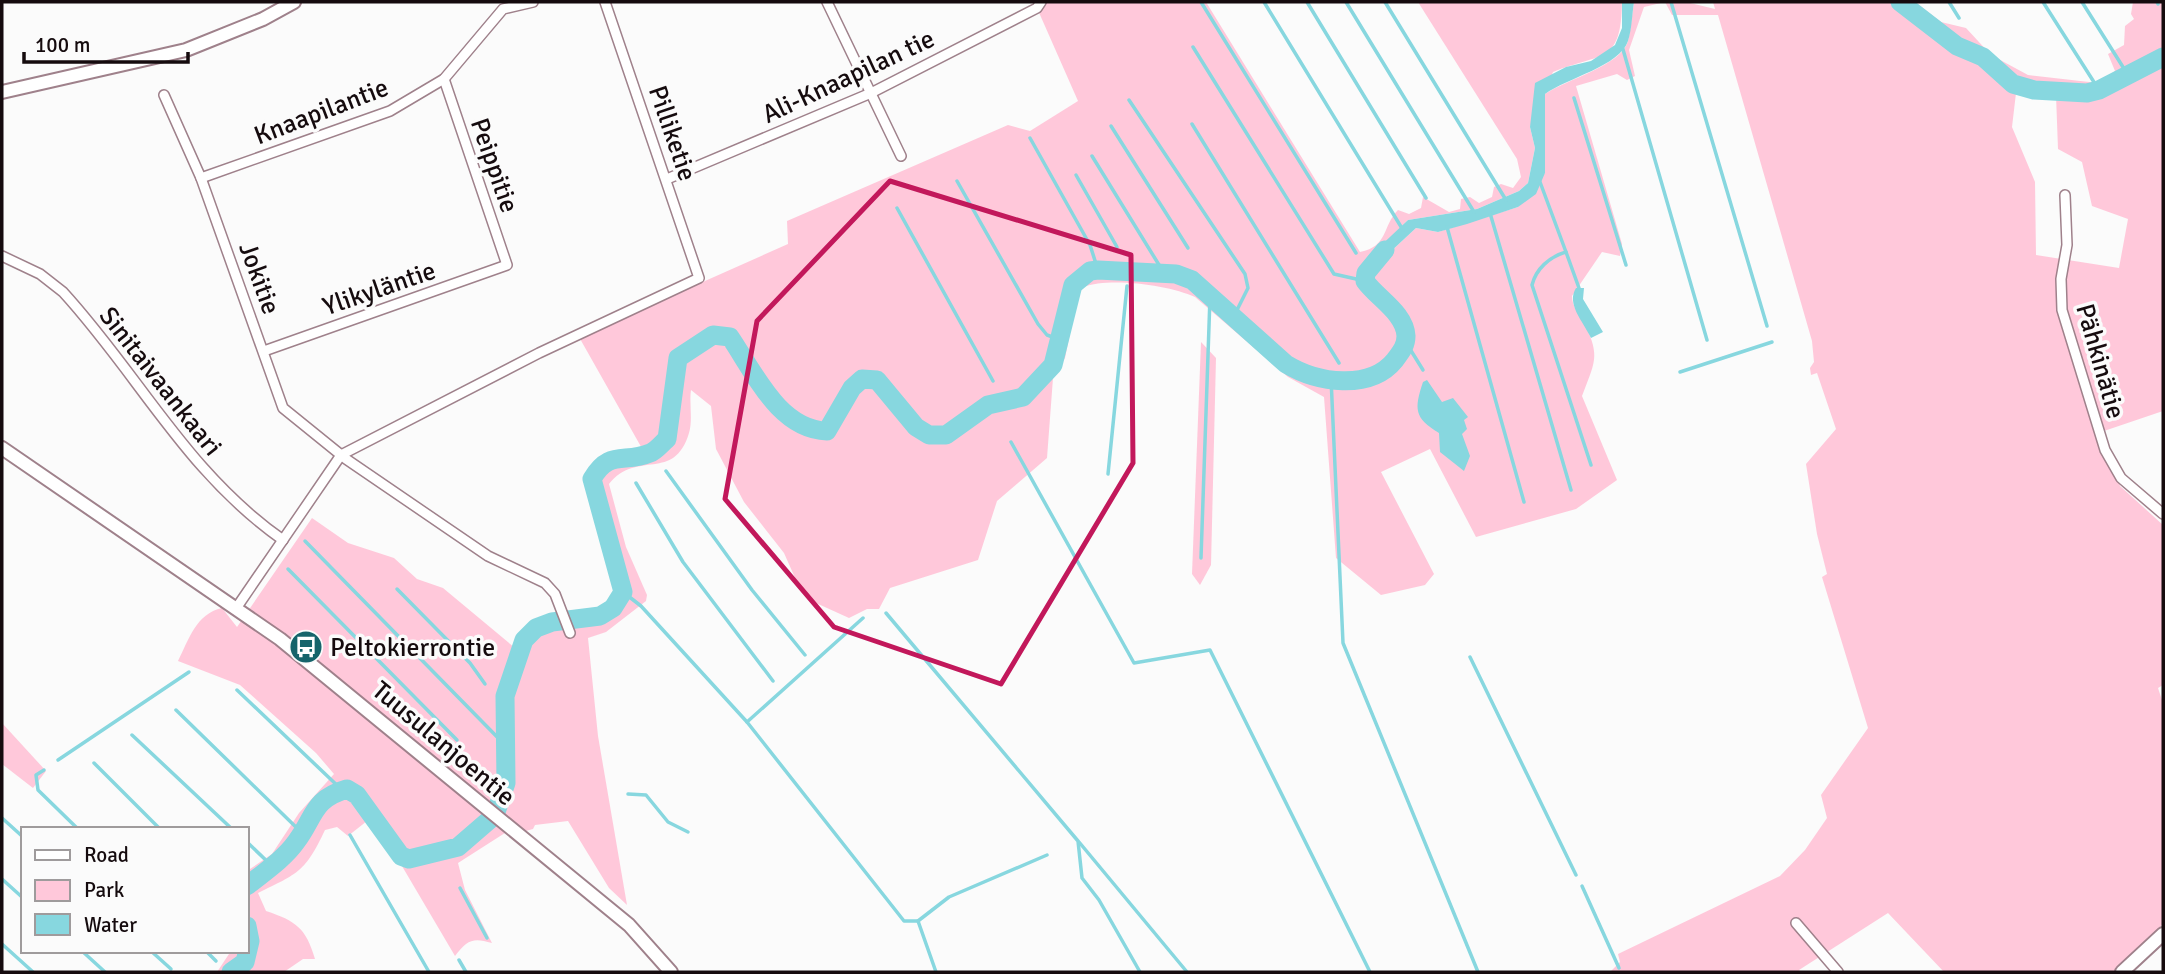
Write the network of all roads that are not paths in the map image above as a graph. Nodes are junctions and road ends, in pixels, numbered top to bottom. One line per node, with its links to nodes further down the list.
1 (293, 2): 8 (street)
2 (533, 2): 6 (street, Knaapilantie)
3 (605, 2): 13 (street, Pilliketie)
4 (827, 2): 9 (street)
5 (1041, 2): 9 (street, Ali-Knaapilan tie)
6 (502, 5): 7 (street, Knaapilantie)
7 (444, 79): 12 (street, Knaapilantie); 16 (street, Peippitie)
8 (2, 92)
9 (871, 93): 11 (street); 13 (street, Ali-Knaapilan tie)
10 (164, 96): 12 (street, Jokitie)
11 (901, 156)
12 (201, 178): 17 (street, Jokitie)
13 (667, 178): 19 (street, Pilliketie)
14 (2065, 195): 20 (street, Pähkinätie)
15 (2, 256): 21 (street, Sinitaivaankaari)
16 (507, 265): 17 (street, Ylikyläntie)
17 (264, 351): 19 (street, Jokitie)
18 (2, 448): 22 (street, Tuusulanjoentie)
19 (341, 455): 21 (street); 23 (street, Jokitie)
20 (2163, 514)
21 (283, 540): 22 (street)
22 (237, 607): 26 (street, Tuusulanjoentie)
23 (570, 633)
24 (1796, 923): 27 (street)
25 (2163, 934): 28 (street)
26 (671, 972)
27 (1838, 972)
28 (2122, 972)

